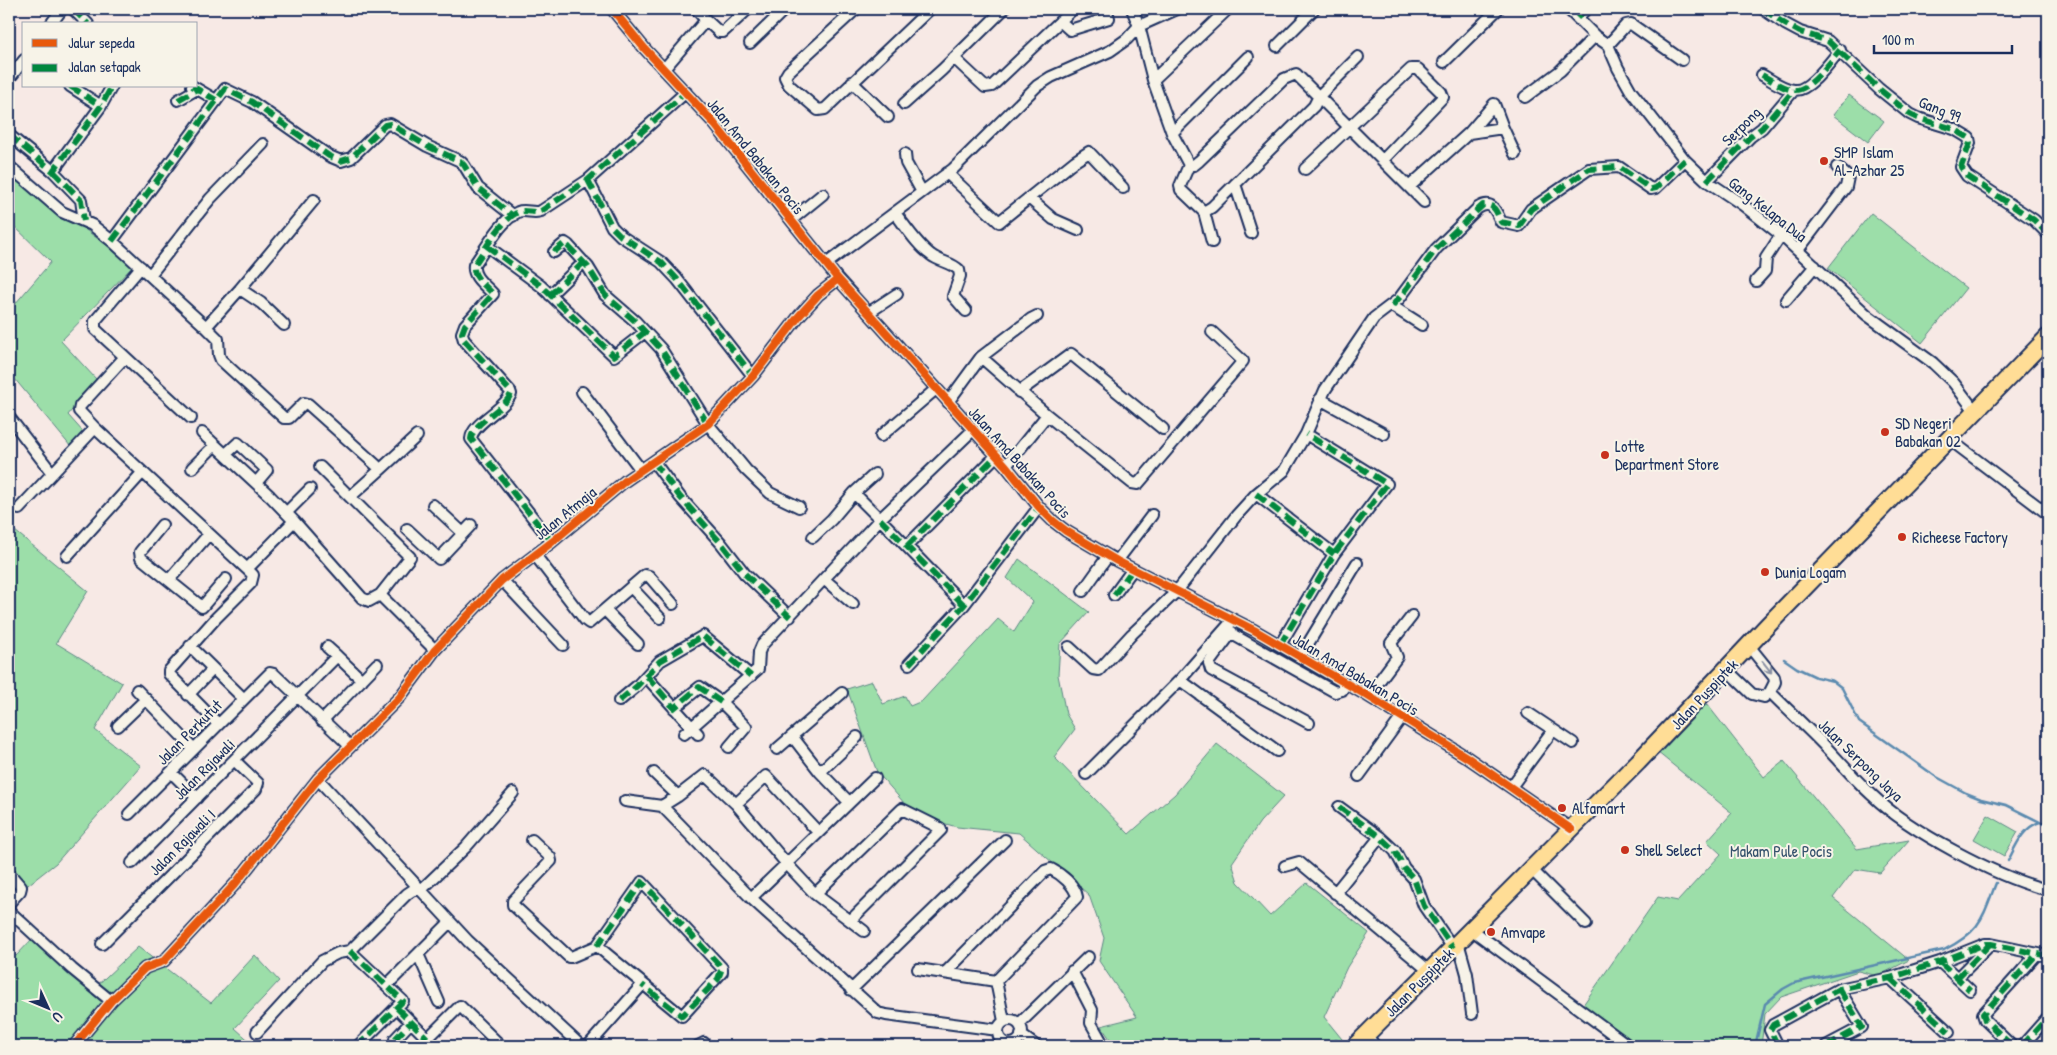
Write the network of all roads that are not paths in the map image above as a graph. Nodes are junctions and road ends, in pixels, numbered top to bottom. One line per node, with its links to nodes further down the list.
1 (62, 9): 23 (street)
2 (74, 9): 24 (street)
3 (612, 9): 37 (street, Jalan Amd Babakan Pocis)
4 (696, 9): 21 (street)
5 (748, 9): 21 (street)
6 (786, 9): 27 (street)
7 (856, 9): 41 (street)
8 (930, 9): 41 (street)
9 (1004, 9): 33 (street)
10 (1073, 9): 22 (street)
11 (1106, 9): 22 (street)
12 (1132, 9): 25 (street)
13 (1177, 9): 25 (street)
14 (1228, 9): 40 (street)
15 (1314, 9): 28 (street)
16 (1498, 9): 35 (street)
17 (1568, 9): 20 (street, Gang Kelapa Dua)
18 (1586, 9): 20 (street)
19 (1763, 9): 30 (street, Gang 99)
20 (1577, 18): 26 (street, Gang Kelapa Dua)
21 (706, 20): 37 (street)
22 (1060, 21): 33 (street)
23 (52, 22)
24 (86, 22)
25 (1139, 26): 40 (street); 69 (street)
26 (1596, 36): 29 (street, Gang Kelapa Dua); 48 (street)
27 (750, 43)
28 (1276, 46)
29 (1608, 46): 34 (street); 63 (street, Gang Kelapa Dua)
30 (1840, 50): 45 (street); 87 (street, Gang 99)
31 (1248, 57): 56 (street)
32 (1358, 57): 47 (street)
33 (954, 58): 51 (street)
34 (1682, 60)
35 (1444, 62)
36 (22, 63): 39 (street)
37 (664, 69): 46 (street, Jalan Amd Babakan Pocis)
38 (1762, 75): 45 (street)
39 (9, 79)
40 (1153, 80): 56 (street)
41 (852, 82): 53 (street)
42 (73, 88): 52 (street)
43 (111, 88): 52 (street)
44 (194, 88): 49 (street); 50 (street)
45 (1794, 90): 71 (street, Serpong)
46 (686, 92): 70 (street); 83 (street, Jalan Amd Babakan Pocis)
47 (1319, 96): 54 (street); 64 (street); 72 (street)
48 (1525, 97)
49 (178, 100)
50 (216, 100): 82 (street); 89 (street)
51 (904, 104)
52 (101, 106): 68 (street)
53 (888, 117)
54 (1350, 127): 62 (street); 62 (street); 67 (street)
55 (1502, 128): 57 (street); 57 (street); 61 (street)
56 (1172, 133): 64 (street)
57 (1469, 133): 73 (street)
58 (9, 135): 68 (street)
59 (263, 144): 98 (street)
60 (905, 154): 75 (street)
61 (1515, 154)
62 (1383, 160): 73 (street)
63 (1685, 160): 71 (street, Gang Kelapa Dua); 105 (street)
64 (1189, 165): 81 (street)
65 (9, 166): 84 (street)
66 (1837, 167): 92 (street)
67 (1305, 169)
68 (53, 172): 84 (street)
69 (947, 173): 75 (street); 77 (street)
70 (588, 180): 82 (street); 117 (street)
71 (1707, 181): 88 (street, Gang Kelapa Dua)
72 (1235, 184): 81 (street); 86 (street)
73 (1409, 187): 79 (street)
74 (1123, 188): 77 (street)
75 (922, 192): 80 (street)
76 (823, 194): 83 (street)
77 (1030, 199): 85 (street)
78 (314, 200): 101 (street)
79 (1424, 202)
80 (895, 212): 95 (street); 106 (street)
81 (1204, 212): 90 (street)
82 (513, 216): 91 (street)
83 (791, 220): 95 (street, Jalan Amd Babakan Pocis)
84 (84, 221): 89 (street)
85 (1078, 230)
86 (1251, 233)
87 (2048, 234)
88 (1781, 235): 92 (street, Gang Kelapa Dua); 100 (street)
89 (112, 241): 97 (street)
90 (1212, 242)
91 (488, 246): 103 (street); 169 (street)
92 (1798, 250): 96 (street, Gang Kelapa Dua)
93 (554, 252): 94 (street)
94 (584, 262): 103 (street); 112 (street)
95 (826, 264): 99 (street, Jalan Amd Babakan Pocis)
96 (1816, 266): 104 (street); 123 (street, Gang Kelapa Dua)
97 (141, 267): 98 (street); 116 (street)
98 (150, 275): 111 (street)
99 (838, 279): 107 (street, Jalan Amd Babakan Pocis); 117 (street, Jalan Atmaja)
100 (1756, 281)
101 (240, 289): 109 (street); 111 (street)
102 (897, 294): 107 (street)
103 (550, 295): 112 (street)
104 (1786, 300)
105 (1392, 306): 110 (street); 121 (street)
106 (966, 310)
107 (868, 313): 118 (street, Jalan Amd Babakan Pocis)
108 (1038, 316): 115 (street)
109 (284, 325)
110 (1422, 325)
111 (206, 326): 144 (street)
112 (645, 332): 127 (street)
113 (1212, 332): 124 (street)
114 (2048, 337): 123 (main road, Jalan Puspiptek)
115 (981, 357): 120 (street); 122 (street)
116 (124, 358): 126 (street); 128 (street)
117 (753, 376): 127 (street, Jalan Atmaja)
118 (936, 389): 122 (street, Jalan Amd Babakan Pocis); 135 (street)
119 (582, 392): 145 (street)
120 (1019, 392): 124 (street); 129 (street)
121 (1320, 399): 132 (street); 133 (street)
122 (948, 402): 130 (street, Jalan Amd Babakan Pocis)
123 (1975, 411): 136 (main road, Jalan Puspiptek)
124 (1047, 415): 141 (street)
125 (9, 417): 146 (street)
126 (190, 418)
127 (708, 424): 140 (street, Jalan Atmaja); 155 (street)
128 (95, 428): 146 (street); 147 (street)
129 (1163, 428)
130 (973, 430): 139 (street, Jalan Amd Babakan Pocis); 161 (street)
131 (202, 432): 137 (street)
132 (1306, 434): 152 (street); 172 (street)
133 (1384, 434)
134 (417, 436): 144 (street)
135 (881, 436)
136 (1949, 439): 158 (street); 202 (main road, Jalan Puspiptek)
137 (215, 444): 138 (street); 143 (street)
138 (226, 454): 149 (street); 149 (street)
139 (996, 456): 141 (street, Jalan Amd Babakan Pocis); 171 (street)
140 (654, 462): 145 (street, Jalan Atmaja); 194 (street)
141 (1006, 466): 156 (street, Jalan Amd Babakan Pocis)
142 (320, 467): 153 (street)
143 (192, 468)
144 (380, 470): 153 (street)
145 (641, 470): 169 (street, Jalan Atmaja)
146 (52, 473): 157 (street)
147 (142, 473): 167 (street); 174 (street)
148 (875, 474): 151 (street)
149 (256, 482): 159 (street)
150 (310, 489): 159 (street)
151 (854, 493): 161 (street); 168 (street)
152 (1256, 494): 172 (street); 186 (street)
153 (350, 497): 175 (street)
154 (433, 505): 166 (street)
155 (799, 507)
156 (1039, 507): 176 (street, Jalan Amd Babakan Pocis); 191 (street)
157 (19, 509)
158 (2047, 510)
159 (287, 512): 162 (street)
160 (1152, 515): 176 (street)
161 (880, 518): 171 (street); 183 (street)
162 (294, 521): 178 (street); 187 (street)
163 (162, 525): 181 (street)
164 (471, 525): 166 (street)
165 (407, 529): 170 (street)
166 (463, 533): 170 (street)
167 (209, 534): 178 (street); 181 (street)
168 (813, 537)
169 (552, 542): 173 (street, Jalan Atmaja)
170 (423, 544): 175 (street)
171 (907, 546): 191 (street)
172 (1334, 554): 200 (street)
173 (534, 555): 182 (street, Jalan Atmaja); 192 (street)
174 (67, 556)
175 (410, 557): 187 (street)
176 (1113, 558): 179 (street, Jalan Amd Babakan Pocis); 185 (street)
177 (1357, 563): 207 (street)
178 (247, 569): 201 (street)
179 (1133, 569): 186 (street, Jalan Amd Babakan Pocis); 188 (street)
180 (226, 579): 181 (street)
181 (169, 580)
182 (502, 580): 199 (street); 205 (street, Jalan Atmaja)
183 (825, 580): 190 (street); 194 (street)
184 (631, 587): 189 (street); 192 (street); 195 (street)
185 (1083, 591)
186 (1177, 591): 196 (street, Jalan Amd Babakan Pocis); 204 (street)
187 (380, 595): 205 (street)
188 (1114, 595)
189 (673, 604)
190 (853, 604)
191 (964, 605): 209 (street)
192 (605, 610): 198 (street)
193 (1412, 616): 222 (street)
194 (790, 617): 213 (street)
195 (660, 618)
196 (1235, 622): 197 (street); 200 (street, Jalan Amd Babakan Pocis); 215 (street)
197 (1230, 633): 216 (street); 231 (street)
198 (638, 644)
199 (563, 645)
200 (1280, 645): 207 (street, Jalan Amd Babakan Pocis)
201 (190, 646): 210 (street); 220 (street)
202 (1749, 646): 211 (main road, Jalan Puspiptek); 218 (street, one-way to 218)
203 (327, 647): 206 (street)
204 (1069, 647)
205 (435, 650): 240 (street, Jalan Atmaja)
206 (337, 656): 214 (street); 221 (street, Jalan Rajawali)
207 (1300, 657): 216 (street, Jalan Amd Babakan Pocis)
208 (378, 664): 214 (street)
209 (909, 664)
210 (213, 669): 220 (street); 223 (street)
211 (1727, 670): 218 (street); 263 (main road, Jalan Puspiptek)
212 (647, 676): 213 (street); 225 (street); 227 (street)
213 (751, 676): 226 (street)
214 (362, 680): 230 (street)
215 (1180, 680): 244 (street); 249 (street)
216 (1345, 684): 222 (street, Jalan Amd Babakan Pocis)
217 (137, 690): 224 (street)
218 (1770, 692): 274 (street, Jalan Serpong Jaya)
219 (842, 693): 237 (street)
220 (188, 695): 232 (street)
221 (297, 696): 223 (street, Jalan Perkutut); 230 (street); 245 (street, Jalan Rajawali)
222 (1368, 696): 229 (street, Jalan Amd Babakan Pocis)
223 (243, 698): 232 (street, Jalan Perkutut)
224 (146, 699): 233 (street); 242 (street)
225 (618, 701)
226 (721, 702): 227 (street); 234 (street); 241 (street)
227 (674, 708): 234 (street)
228 (1528, 713): 235 (street)
229 (1402, 717): 250 (street); 253 (street, Jalan Amd Babakan Pocis)
230 (322, 721): 240 (street)
231 (1309, 723)
232 (218, 724): 242 (street, Jalan Perkutut)
233 (118, 726)
234 (695, 730): 236 (street)
235 (1553, 730): 239 (street); 253 (street)
236 (684, 734)
237 (792, 736): 243 (street); 247 (street)
238 (857, 737): 247 (street)
239 (1573, 743)
240 (350, 746): 252 (street, Jalan Atmaja)
241 (729, 747)
242 (194, 748): 246 (street, Jalan Perkutut)
243 (777, 749)
244 (1277, 751)
245 (234, 760): 256 (street, Jalan Rajawali); 285 (street, Jalan Rajawali I)
246 (171, 772): 256 (street); 262 (street, Jalan Perkutut)
247 (820, 772): 258 (street)
248 (654, 773): 255 (street)
249 (1086, 774)
250 (1359, 776)
251 (875, 778): 258 (street)
252 (318, 779): 273 (street); 307 (street, Jalan Atmaja)
253 (1511, 787): 263 (street, Jalan Amd Babakan Pocis)
254 (513, 793): 273 (street)
255 (678, 796): 259 (street); 260 (street)
256 (197, 798): 268 (street, Jalan Rajawali)
257 (625, 802): 260 (street)
258 (850, 802): 264 (street)
259 (736, 804): 264 (street); 269 (street)
260 (662, 806): 277 (street)
261 (1339, 807): 265 (street)
262 (129, 814)
263 (1571, 829): 271 (main road, Jalan Puspiptek)
264 (818, 832): 269 (street)
265 (1380, 837): 275 (street); 287 (street)
266 (532, 840): 288 (street)
267 (1005, 840): 305 (street)
268 (132, 863)
269 (786, 863): 276 (street); 277 (street)
270 (1285, 866): 275 (street)
271 (1532, 870): 282 (street); 283 (main road, Jalan Puspiptek)
272 (9, 873): 278 (street)
273 (421, 890): 281 (street); 289 (street)
274 (2048, 890)
275 (1335, 893): 297 (street)
276 (816, 894): 280 (street); 280 (street)
277 (751, 898): 305 (street)
278 (9, 903)
279 (9, 911): 307 (street)
280 (851, 920): 284 (street)
281 (450, 922): 290 (street); 325 (street)
282 (1586, 924)
283 (1471, 929): 287 (main road, Jalan Puspiptek); 331 (street)
284 (864, 931)
285 (102, 944)
286 (1990, 944): 291 (street); 294 (street); 300 (street)
287 (1456, 945): 297 (main road, Jalan Puspiptek); 310 (street)
288 (597, 946): 303 (street); 303 (street)
289 (350, 951): 302 (street); 315 (street)
290 (418, 954): 302 (street); 308 (street)
291 (2037, 954): 292 (street); 334 (street)
292 (2048, 956)
293 (1088, 957): 296 (street)
294 (1940, 962): 299 (street); 300 (street)
295 (918, 969): 298 (street)
296 (1072, 971): 313 (street); 330 (street)
297 (1429, 971): 320 (main road, Jalan Puspiptek)
298 (945, 973): 301 (street); 301 (street)
299 (1890, 978): 304 (street); 316 (street)
300 (1957, 978): 306 (street)
301 (996, 981): 314 (street)
302 (387, 985): 309 (street)
303 (642, 985): 326 (street)
304 (1839, 989): 332 (street); 333 (street)
305 (851, 990): 314 (street)
306 (1970, 990)
307 (111, 1001): 322 (street, Jalan Atmaja)
308 (439, 1002)
309 (397, 1008): 312 (street); 323 (street)
310 (1472, 1014)
311 (2048, 1017): 335 (street)
312 (411, 1022): 317 (street); 319 (street)
313 (1019, 1024): 314 (street); 318 (street)
314 (1001, 1026): 321 (street)
315 (257, 1032)
316 (1949, 1032)
317 (395, 1039)
318 (1020, 1041): 321 (street); 329 (street)
319 (429, 1042): 324 (street)
320 (1366, 1043)
321 (1002, 1044)
322 (74, 1046)
323 (358, 1046)
324 (501, 1046)
325 (581, 1046)
326 (588, 1046)
327 (698, 1046): 328 (street)
328 (707, 1046)
329 (1036, 1046)
330 (1104, 1046)
331 (1628, 1046)
332 (1778, 1046)
333 (1826, 1046)
334 (2012, 1046)
335 (2022, 1046)

